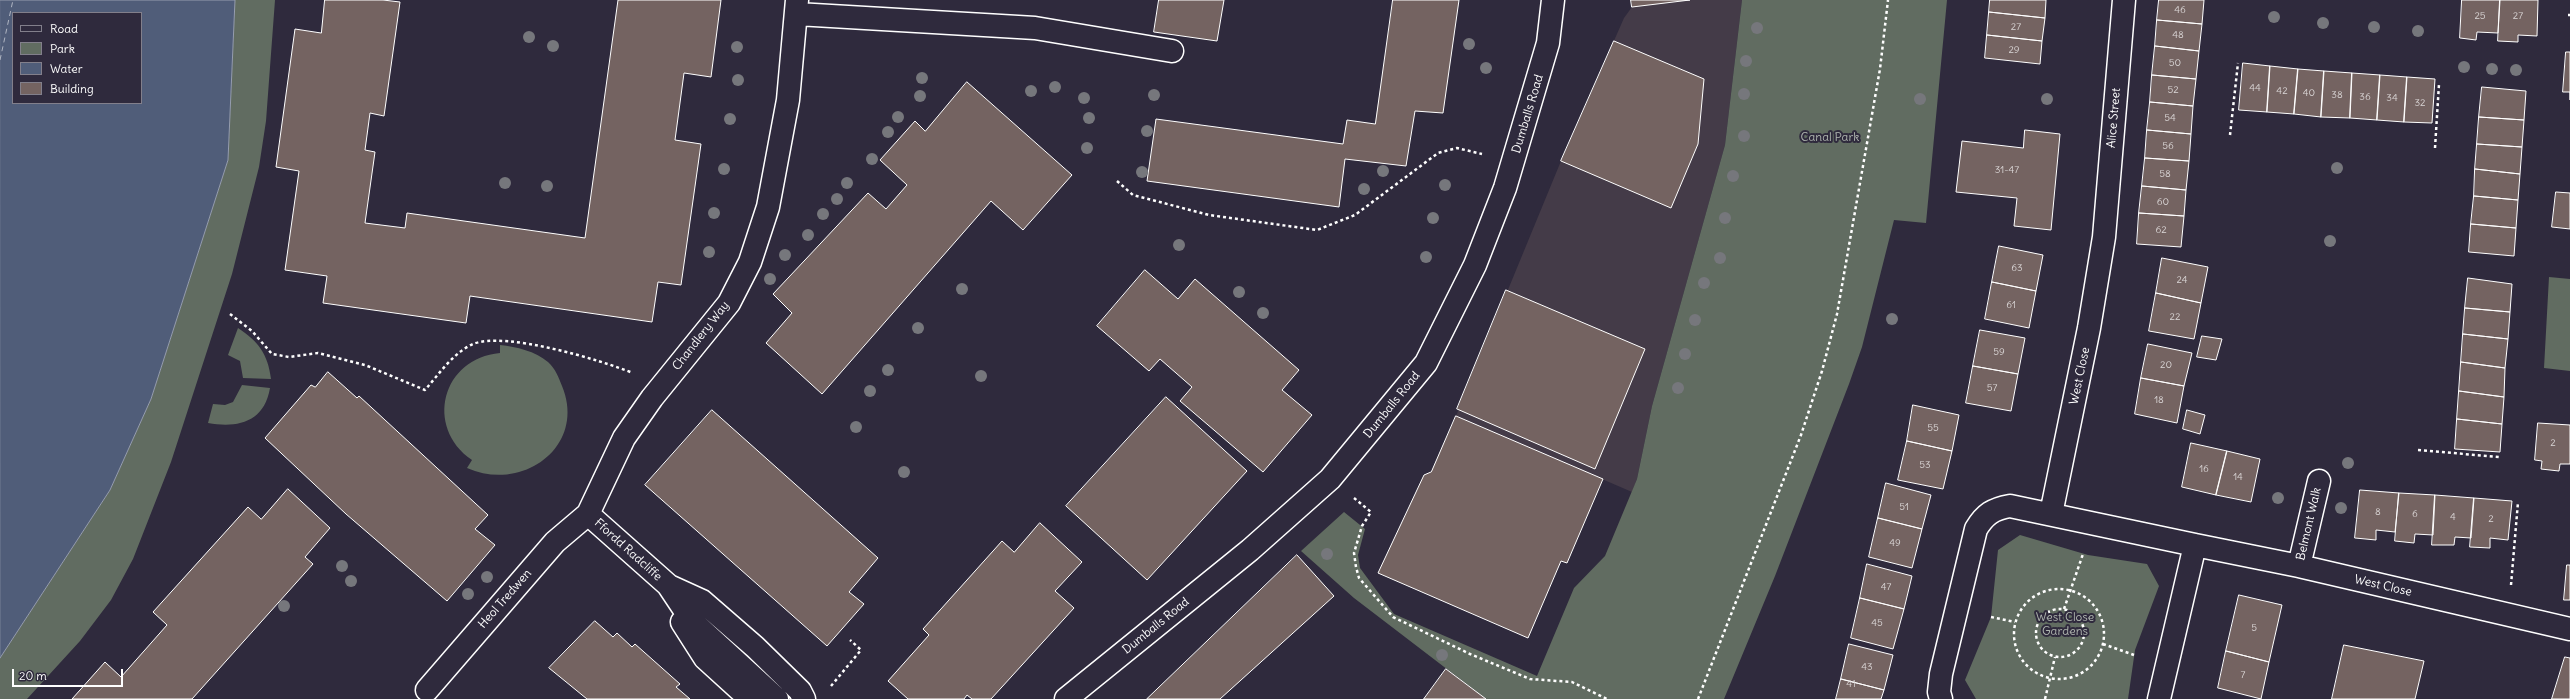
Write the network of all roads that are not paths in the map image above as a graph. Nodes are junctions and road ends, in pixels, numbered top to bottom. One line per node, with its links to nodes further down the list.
1 (1553, 0): 17 (street, Dumballs Road)
2 (2124, 0): 5 (street, Alice Street)
3 (797, 7): 4 (street); 7 (street, Chandlery Way)
4 (1172, 51)
5 (2104, 237): 8 (street, West Close)
6 (2319, 481): 10 (street, Belmont Walk)
7 (588, 514): 11 (street, Ffordd Radcliffe); 13 (street, Heol Tredwen)
8 (2051, 514): 9 (street, West Close); 18 (street, West Close)
9 (2195, 545): 10 (street, West Close); 19 (street)
10 (2299, 566): 12 (street, West Close)
11 (668, 585): 14 (street); 15 (street); 16 (street)
12 (2570, 630)
13 (427, 690)
14 (750, 699)
15 (777, 699)
16 (804, 699)
17 (1066, 699)
18 (1941, 699)
19 (2159, 699)

